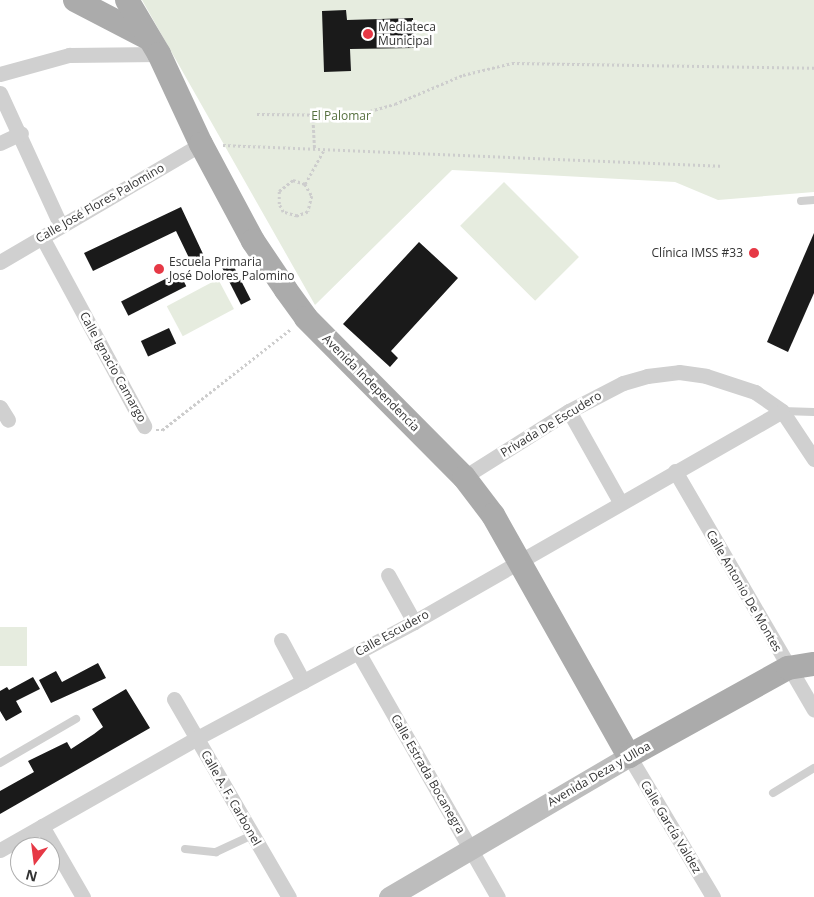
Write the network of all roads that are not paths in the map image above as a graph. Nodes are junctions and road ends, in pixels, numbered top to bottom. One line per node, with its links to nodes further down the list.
1 (75, 0): 3 (main road)
2 (127, 0): 3 (main road, Avenida Independencia)
3 (154, 46): 4 (street); 8 (main road, Avenida Independencia)
4 (0, 74)
5 (0, 93): 6 (street)
6 (21, 133): 7 (street); 11 (street)
7 (0, 143)
8 (201, 144): 11 (street, Calle José Flores Palomino); 22 (main road, Avenida Independencia)
9 (814, 200): 10 (lane)
10 (801, 201)
11 (61, 226): 12 (street, Calle José Flores Palomino)
12 (42, 237): 13 (street, Calle José Flores Palomino); 19 (street, Calle Ignacio Camargo)
13 (0, 262)
14 (0, 407): 18 (street)
15 (782, 410): 16 (street, Privada De Escudero); 17 (lane); 20 (street); 21 (street, Calle Escudero)
16 (569, 411): 22 (street, Privada De Escudero); 23 (street)
17 (814, 412)
18 (8, 420)
19 (144, 426)
20 (814, 459)
21 (675, 471): 23 (street, Calle Escudero); 30 (street, Calle Antonio De Montes)
22 (464, 477): 24 (main road, Avenida Independencia)
23 (620, 502): 24 (street, Calle Escudero)
24 (521, 560): 26 (street, Calle Escudero); 36 (main road, Avenida Independencia)
25 (388, 575): 26 (street)
26 (414, 622): 28 (street, Calle Escudero)
27 (281, 640): 31 (street)
28 (358, 652): 31 (street, Calle Escudero); 44 (street, Calle Estrada Bocanegra)
29 (814, 664): 30 (main road, Avenida Deza y Ulloa)
30 (788, 668): 33 (street, Calle Antonio De Montes); 36 (main road, Avenida Deza y Ulloa)
31 (303, 681): 35 (street, Calle Escudero)
32 (174, 699): 35 (street, Calle A. F. Carbonel)
33 (814, 710)
34 (76, 719): 37 (lane)
35 (196, 738): 40 (street, Calle Escudero); 41 (street, Calle A. F. Carbonel)
36 (628, 756): 44 (main road, Avenida Deza y Ulloa); 49 (street, Calle García Valdez)
37 (0, 763)
38 (814, 768): 39 (lane)
39 (773, 793)
40 (42, 826): 42 (street, Calle Escudero); 45 (street)
41 (252, 835): 43 (lane); 46 (street, Calle A. F. Carbonel)
42 (2, 845)
43 (185, 849)
44 (471, 850): 47 (main road, Avenida Deza y Ulloa); 48 (street, Calle Estrada Bocanegra)
45 (83, 897)
46 (289, 897)
47 (389, 897)
48 (498, 897)
49 (714, 897)

